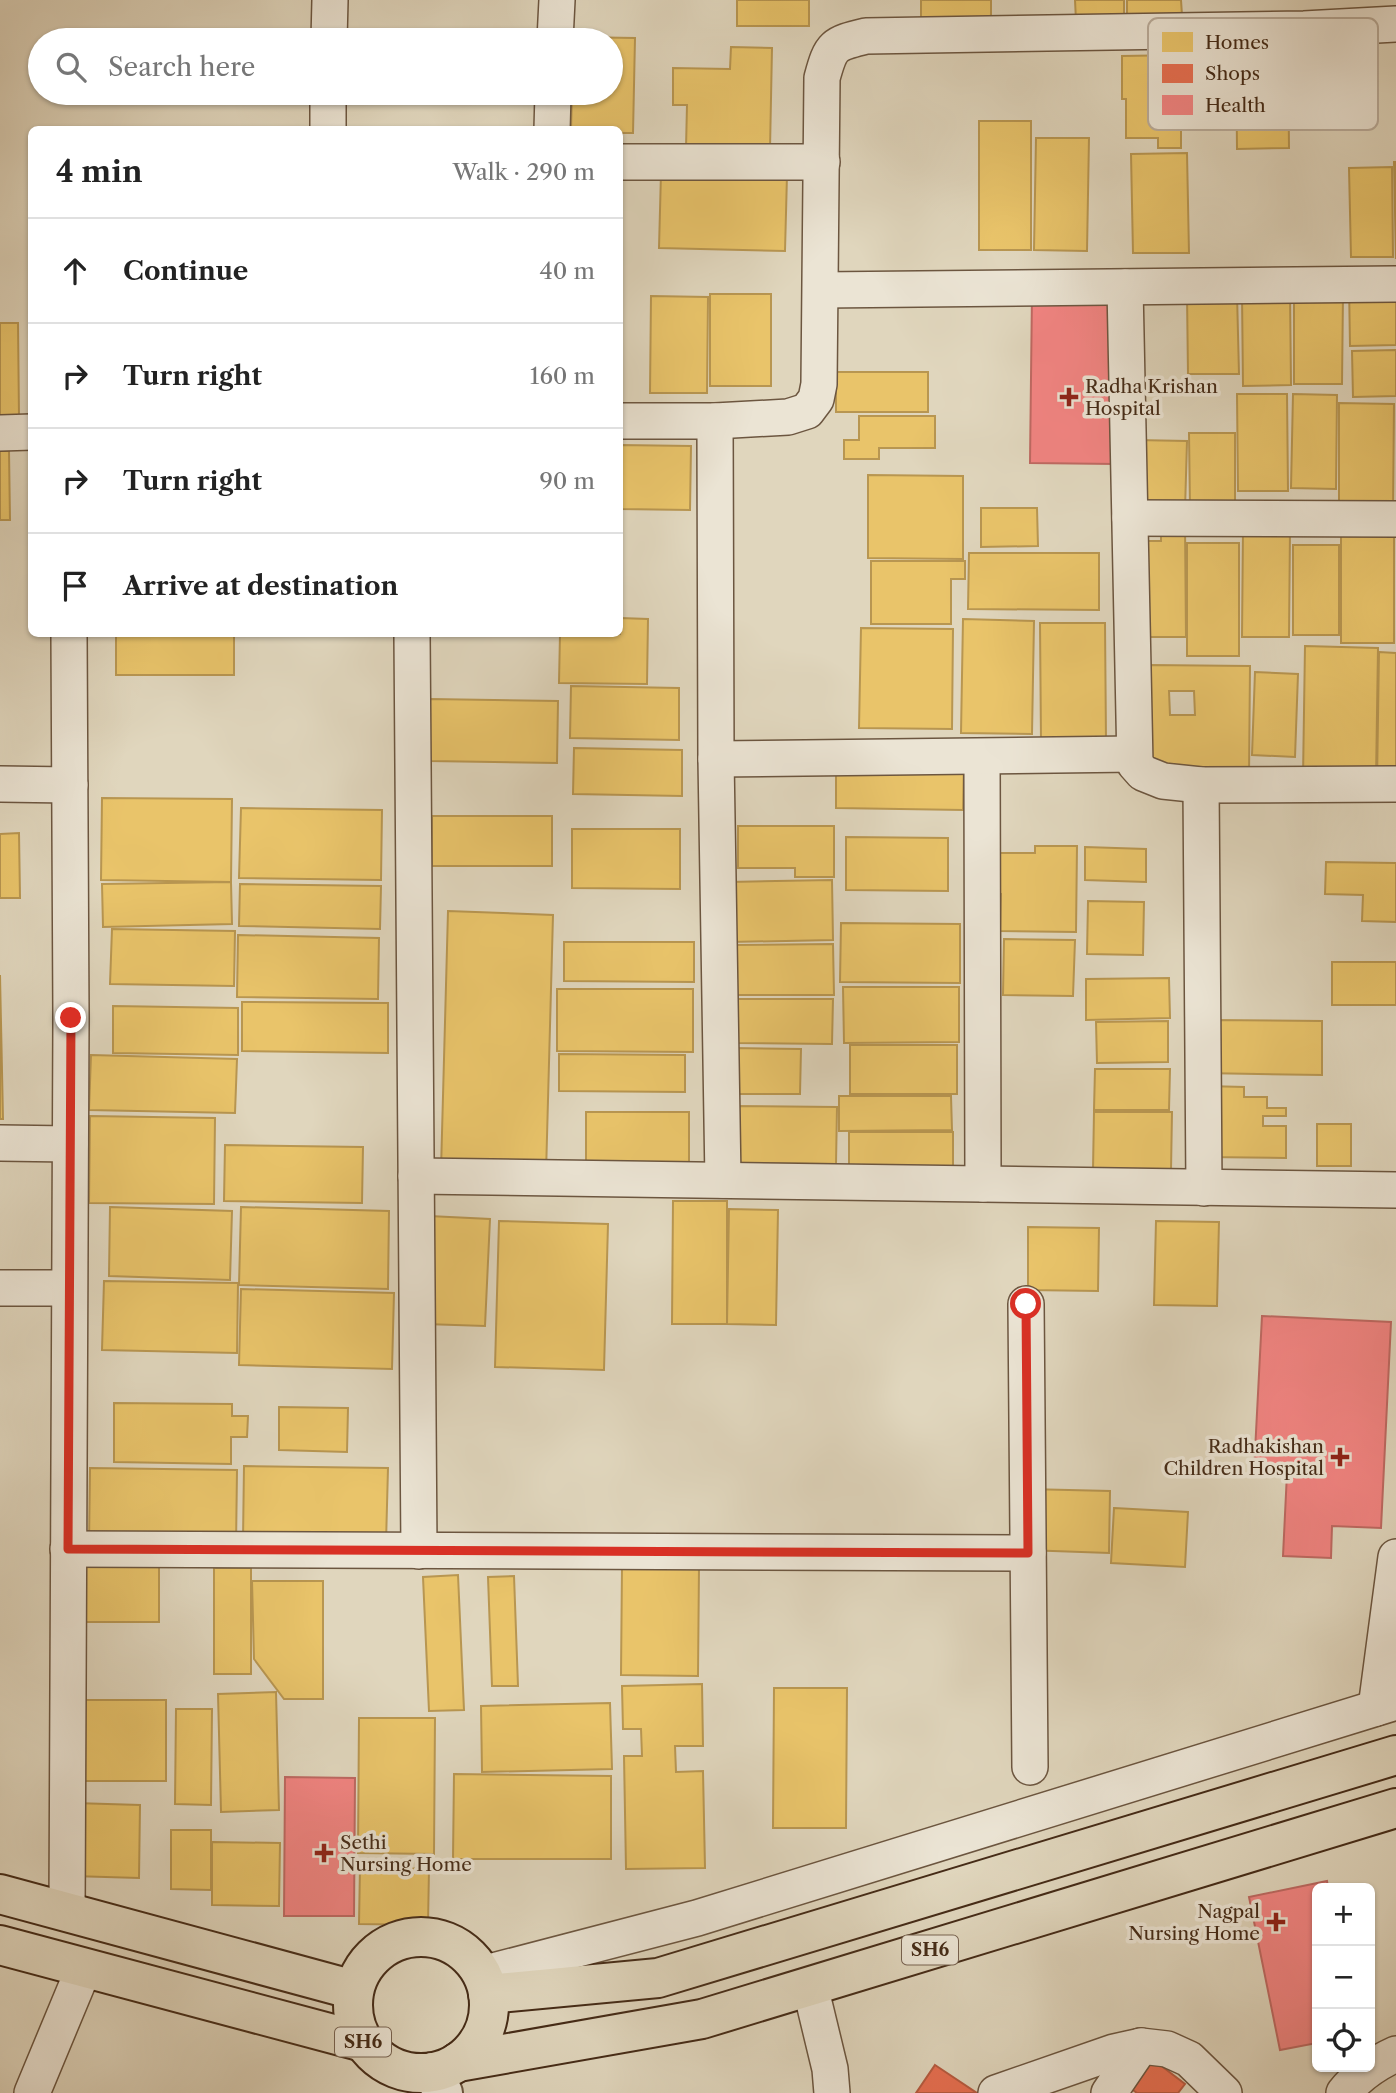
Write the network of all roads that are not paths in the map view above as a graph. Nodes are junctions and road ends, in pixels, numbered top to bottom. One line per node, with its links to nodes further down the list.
1 (330, 0): 9 (street)
2 (556, 0): 10 (street)
3 (1303, 14): 4 (street); 5 (street)
4 (1224, 18)
5 (1340, 18)
6 (1148, 22): 16 (street)
7 (1378, 22): 8 (street)
8 (1396, 24)
9 (329, 28)
10 (555, 28)
11 (328, 105): 13 (street)
12 (553, 105): 14 (street)
13 (328, 126)
14 (552, 126)
15 (623, 162): 16 (street)
16 (822, 162): 19 (street)
17 (1396, 284): 18 (street)
18 (1125, 287): 19 (street); 24 (street)
19 (821, 290): 21 (street)
20 (623, 421): 21 (street)
21 (715, 421): 30 (street)
22 (28, 432): 23 (street)
23 (0, 433)
24 (1130, 518): 25 (street); 28 (street)
25 (1396, 519)
26 (69, 637): 33 (street)
27 (412, 637): 37 (street)
28 (1134, 754): 29 (street); 34 (street)
29 (982, 757): 30 (street); 39 (street)
30 (716, 759): 38 (street)
31 (0, 784): 33 (street)
32 (1396, 784): 34 (street)
33 (70, 785): 36 (street)
34 (1201, 785): 40 (street)
35 (0, 1143): 36 (street)
36 (70, 1144): 42 (street)
37 (416, 1176): 38 (street); 46 (street)
38 (723, 1180): 39 (street)
39 (983, 1184): 40 (street)
40 (1204, 1188): 41 (street)
41 (1396, 1190)
42 (69, 1288): 43 (street); 45 (street)
43 (0, 1289)
44 (1026, 1304): 47 (street)
45 (68, 1549): 46 (street); 54 (street)
46 (419, 1551): 47 (street)
47 (1028, 1553): 51 (street)
48 (1396, 1558): 49 (street)
49 (1386, 1705): 57 (street)
50 (1396, 1755): 57 (main road)
51 (1030, 1767)
52 (1396, 1808): 58 (main road, SH6)
53 (0, 1894): 54 (main road)
54 (67, 1913): 59 (main road)
55 (0, 1945): 56 (main road, SH6)
56 (83, 1968): 60 (main road, SH6); 64 (street)
57 (485, 1984): 59 (main road); 63 (main road)
58 (810, 1986): 63 (main road, SH6); 65 (street)
59 (354, 1990): 60 (main road, SH6)
60 (363, 2042): 63 (main road, SH6)
61 (1141, 2046): 66 (street); 67 (street); 68 (street)
62 (1396, 2054): 69 (street)
63 (445, 2076)
64 (32, 2093)
65 (832, 2093)
66 (996, 2093)
67 (1108, 2093)
68 (1224, 2093)
69 (1344, 2093)

